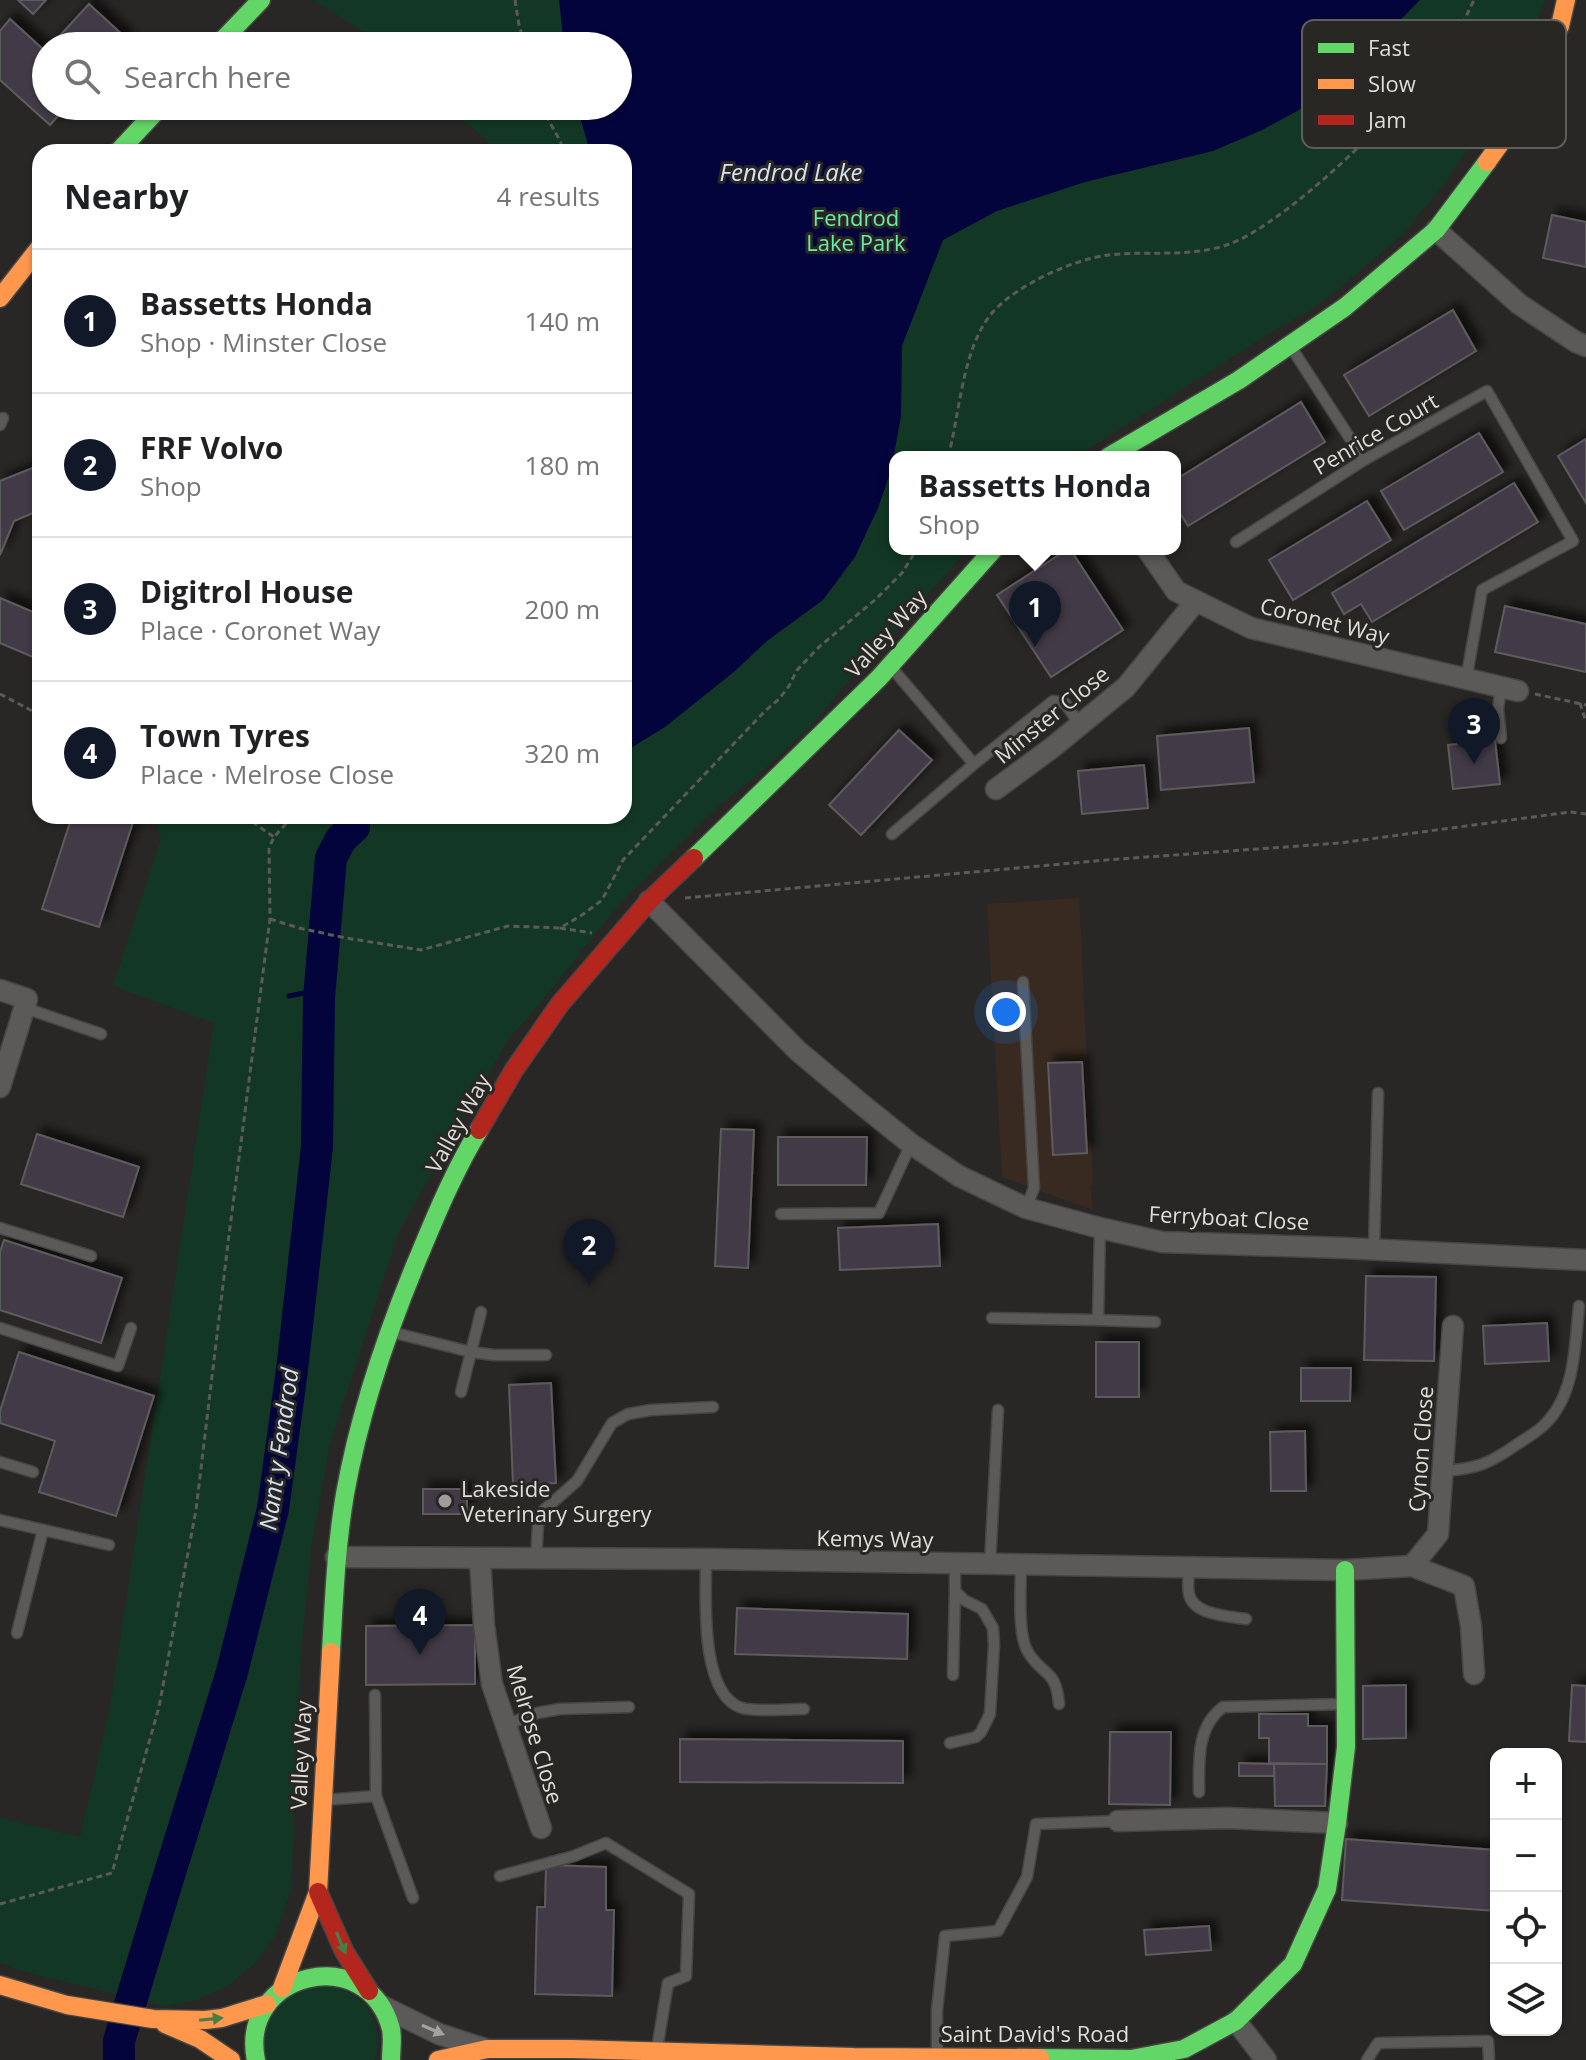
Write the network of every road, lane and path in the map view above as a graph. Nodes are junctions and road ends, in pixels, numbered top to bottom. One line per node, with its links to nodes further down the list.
1 (261, 0): 7 (street)
2 (515, 0): 8 (path)
3 (1474, 0): 5 (path)
4 (1566, 0): 6 (street)
5 (1465, 20)
6 (1561, 20)
7 (230, 32)
8 (521, 32)
9 (148, 120): 11 (street)
10 (547, 120): 12 (path)
11 (125, 144)
12 (562, 144)
13 (1359, 148): 20 (path)
14 (1497, 148): 15 (street)
15 (1436, 230): 18 (street); 19 (street)
16 (32, 257): 17 (street)
17 (0, 298)
18 (1290, 345): 21 (street); 22 (lane)
19 (1586, 346)
20 (949, 451)
21 (1118, 451)
22 (1364, 460): 23 (lane, Penrice Court); 29 (lane, Penrice Court)
23 (1236, 542)
24 (913, 555): 47 (path)
25 (989, 555): 28 (street, Valley Way)
26 (1151, 555): 27 (street, Coronet Way)
27 (1196, 601): 29 (street, Coronet Way); 36 (street, Minster Close)
28 (889, 666): 38 (lane); 46 (street, Valley Way)
29 (1466, 680): 30 (street, Coronet Way)
30 (1510, 689): 32 (path); 37 (lane)
31 (0, 694): 34 (path)
32 (1580, 703): 33 (path); 35 (path)
33 (1586, 705)
34 (32, 711)
35 (1586, 722)
36 (1080, 725): 38 (lane); 39 (street, Minster Close)
37 (1501, 738)
38 (974, 764): 43 (lane)
39 (996, 789)
40 (1586, 814): 45 (path)
41 (255, 824): 44 (path)
42 (286, 824): 44 (path)
43 (892, 834)
44 (274, 837): 47 (path)
45 (680, 899)
46 (649, 901): 54 (street, Ferryboat Close); 70 (street, Valley Way)
47 (270, 919): 113 (path)
48 (1023, 982): 55 (lane)
49 (0, 990): 50 (street)
50 (25, 1008): 51 (lane); 52 (street)
51 (101, 1034)
52 (0, 1087)
53 (1378, 1093): 59 (lane)
54 (911, 1144): 55 (street, Ferryboat Close); 56 (lane)
55 (1026, 1208): 58 (street, Ferryboat Close)
56 (781, 1214)
57 (0, 1228): 60 (lane)
58 (1100, 1228): 59 (street, Ferryboat Close); 65 (lane)
59 (1374, 1249): 61 (street, Ferryboat Close)
60 (91, 1256)
61 (1586, 1260)
62 (1579, 1306): 77 (lane)
63 (481, 1312): 71 (lane)
64 (992, 1318): 65 (lane)
65 (1098, 1320): 66 (lane)
66 (1155, 1322)
67 (1453, 1326): 77 (street, Cynon Close)
68 (0, 1328): 69 (lane)
69 (131, 1328)
70 (389, 1332): 71 (lane); 82 (street, Valley Way)
71 (471, 1352): 72 (lane); 73 (lane)
72 (546, 1355)
73 (461, 1392)
74 (713, 1407): 84 (lane)
75 (998, 1410): 87 (lane)
76 (0, 1462): 78 (lane)
77 (1442, 1471): 89 (street, Cynon Close)
78 (33, 1472)
79 (0, 1520): 80 (lane)
80 (43, 1530): 81 (lane); 94 (lane)
81 (109, 1545)
82 (336, 1557): 83 (street, Kemys Way); 106 (street, Valley Way)
83 (480, 1559): 84 (street, Kemys Way); 102 (street, Melrose Close)
84 (536, 1559): 85 (street, Kemys Way)
85 (706, 1559): 86 (street, Kemys Way); 101 (lane)
86 (955, 1563): 87 (street, Kemys Way); 92 (lane)
87 (990, 1564): 88 (street, Kemys Way)
88 (1021, 1564): 90 (street, Kemys Way); 98 (lane)
89 (1412, 1566): 91 (street, Kemys Way); 95 (street)
90 (1189, 1567): 91 (street, Kemys Way); 93 (lane)
91 (1345, 1570): 99 (street, Saint David's Road)
92 (955, 1591): 96 (lane); 103 (lane)
93 (1246, 1619)
94 (17, 1633)
95 (1474, 1674)
96 (953, 1675)
97 (375, 1695): 105 (lane)
98 (1059, 1704)
99 (1346, 1704): 104 (lane); 108 (street, Saint David's Road)
100 (629, 1707): 102 (lane)
101 (804, 1709)
102 (505, 1725): 109 (street, Melrose Close)
103 (950, 1743)
104 (1199, 1792)
105 (376, 1796): 106 (lane); 112 (lane)
106 (322, 1801): 111 (street, Valley Way)
107 (1118, 1821): 108 (street); 122 (lane)
108 (1337, 1823): 119 (street, Saint David's Road)
109 (541, 1828)
110 (500, 1876): 121 (lane)
111 (318, 1892): 115 (street, Valley Way); 116 (street, Valley Way, one-way to 116)
112 (413, 1898)
113 (0, 1904)
114 (0, 1985): 118 (street)
115 (282, 1988): 116 (street); 117 (street)
116 (375, 1998): 120 (street, Saint David's Road, one-way to 120); 126 (street, Valley Way)
117 (267, 2004): 118 (street, one-way to 117); 125 (street)
118 (153, 2019): 124 (street)
119 (1236, 2021): 128 (street, Saint David's Road); 129 (street)
120 (487, 2049): 121 (street, Saint David's Road); 127 (street, Saint David's Road)
121 (657, 2051): 123 (street, Saint David's Road)
122 (937, 2057): 123 (street, Saint David's Road); 128 (street, Saint David's Road)
123 (854, 2058)
124 (231, 2060)
125 (256, 2060)
126 (391, 2060)
127 (438, 2060)
128 (1131, 2060)
129 (1266, 2060)
130 (1367, 2060): 131 (lane)
131 (1489, 2060)

